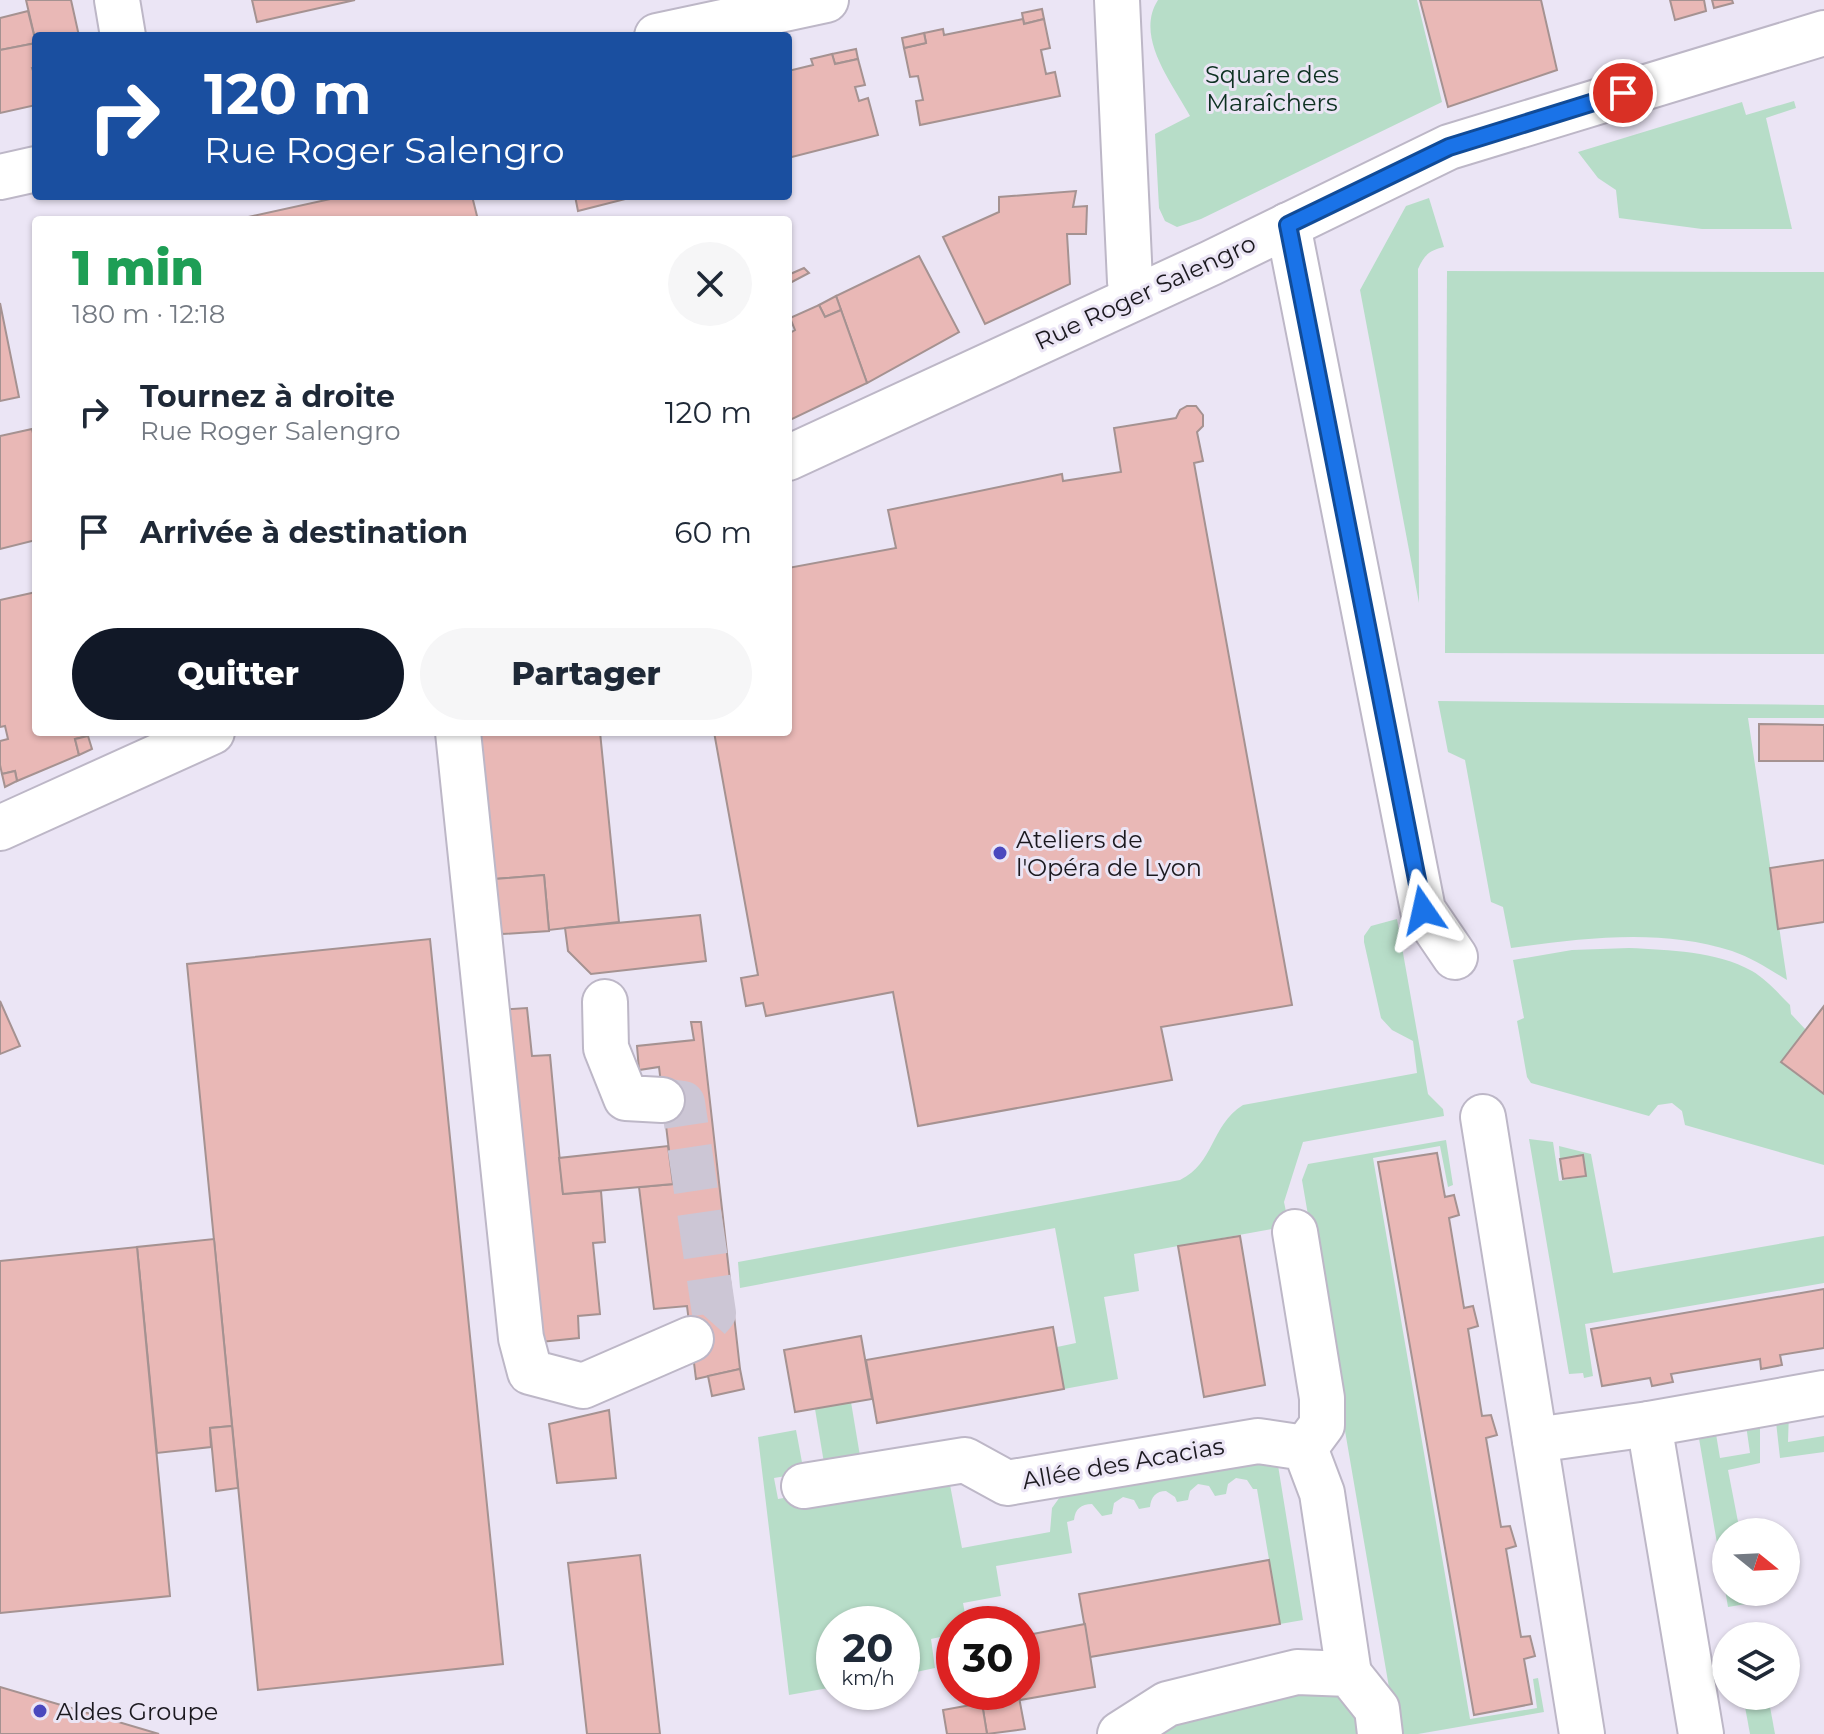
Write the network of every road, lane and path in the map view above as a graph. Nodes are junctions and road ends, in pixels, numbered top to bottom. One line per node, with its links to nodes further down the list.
1 (117, 0): 4 (street)
2 (826, 0): 5 (street)
3 (1117, 0): 10 (street)
4 (122, 32)
5 (676, 32)
6 (1824, 33): 9 (street, Rue Roger Salengro)
7 (32, 170): 8 (street)
8 (0, 177)
9 (1288, 225): 10 (street, Rue Roger Salengro); 15 (street)
10 (1136, 297): 11 (street, Rue Roger Salengro)
11 (792, 456)
12 (204, 736): 14 (street)
13 (458, 736): 20 (street)
14 (0, 828)
15 (1455, 957)
16 (605, 1002): 17 (street)
17 (662, 1100)
18 (1483, 1117): 23 (street)
19 (1295, 1232): 24 (street)
20 (691, 1339)
21 (1824, 1393): 22 (street)
22 (1649, 1424): 23 (street); 30 (street)
23 (1535, 1440): 29 (street)
24 (1305, 1448): 25 (street, Allée des Acacias); 26 (street)
25 (804, 1486)
26 (1349, 1674): 27 (street); 28 (street)
27 (1120, 1734)
28 (1380, 1734)
29 (1582, 1734)
30 (1701, 1734)

